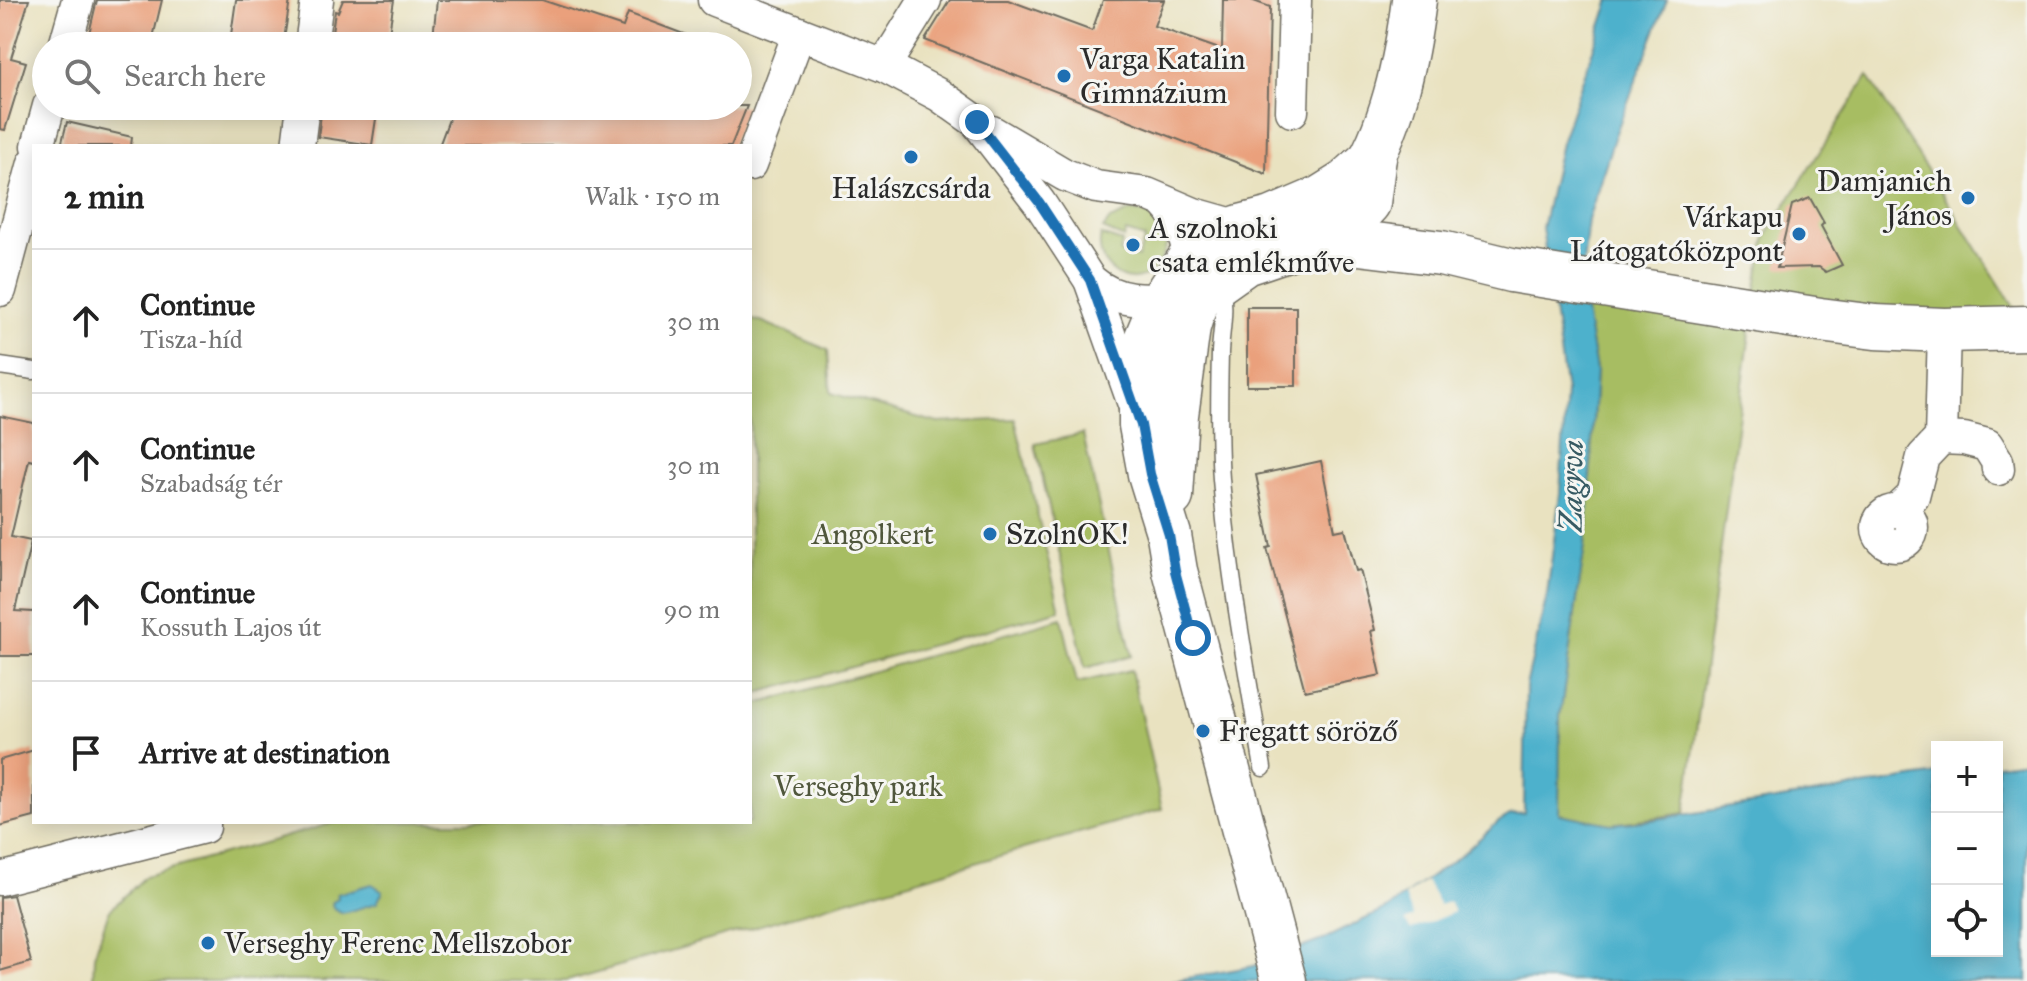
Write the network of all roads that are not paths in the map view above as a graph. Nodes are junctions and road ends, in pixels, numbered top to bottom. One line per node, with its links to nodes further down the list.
1 (78, 0): 7 (street)
2 (317, 0): 8 (street)
3 (714, 0): 9 (street)
4 (925, 0): 10 (street)
5 (1295, 0): 11 (street)
6 (1414, 0): 17 (main road)
7 (69, 32)
8 (313, 32)
9 (799, 33): 10 (street); 18 (street)
10 (884, 66): 14 (street)
11 (1292, 111)
12 (45, 120): 15 (street)
13 (301, 120): 16 (street)
14 (977, 122): 20 (street); 24 (street)
15 (39, 144)
16 (298, 144)
17 (1374, 157): 21 (main road); 22 (main road); 23 (main road)
18 (752, 160)
19 (32, 170): 26 (street)
20 (1164, 202): 21 (street); 25 (street)
21 (1240, 227): 22 (main road); 25 (main road)
22 (1336, 229): 23 (main road); 25 (main road)
23 (1441, 253): 28 (main road)
24 (1090, 280): 25 (street); 31 (street)
25 (1192, 284): 31 (main road); 35 (main road); 36 (lane)
26 (0, 290)
27 (2027, 328): 28 (main road)
28 (1944, 330): 32 (street)
29 (0, 366): 30 (lane)
30 (32, 371)
31 (1141, 425): 35 (main road)
32 (1941, 438): 33 (street); 34 (street)
33 (1998, 469)
34 (1897, 511)
35 (1169, 535): 36 (main road)
36 (1249, 781): 39 (main road)
37 (204, 824): 38 (street)
38 (0, 879)
39 (1284, 981)

